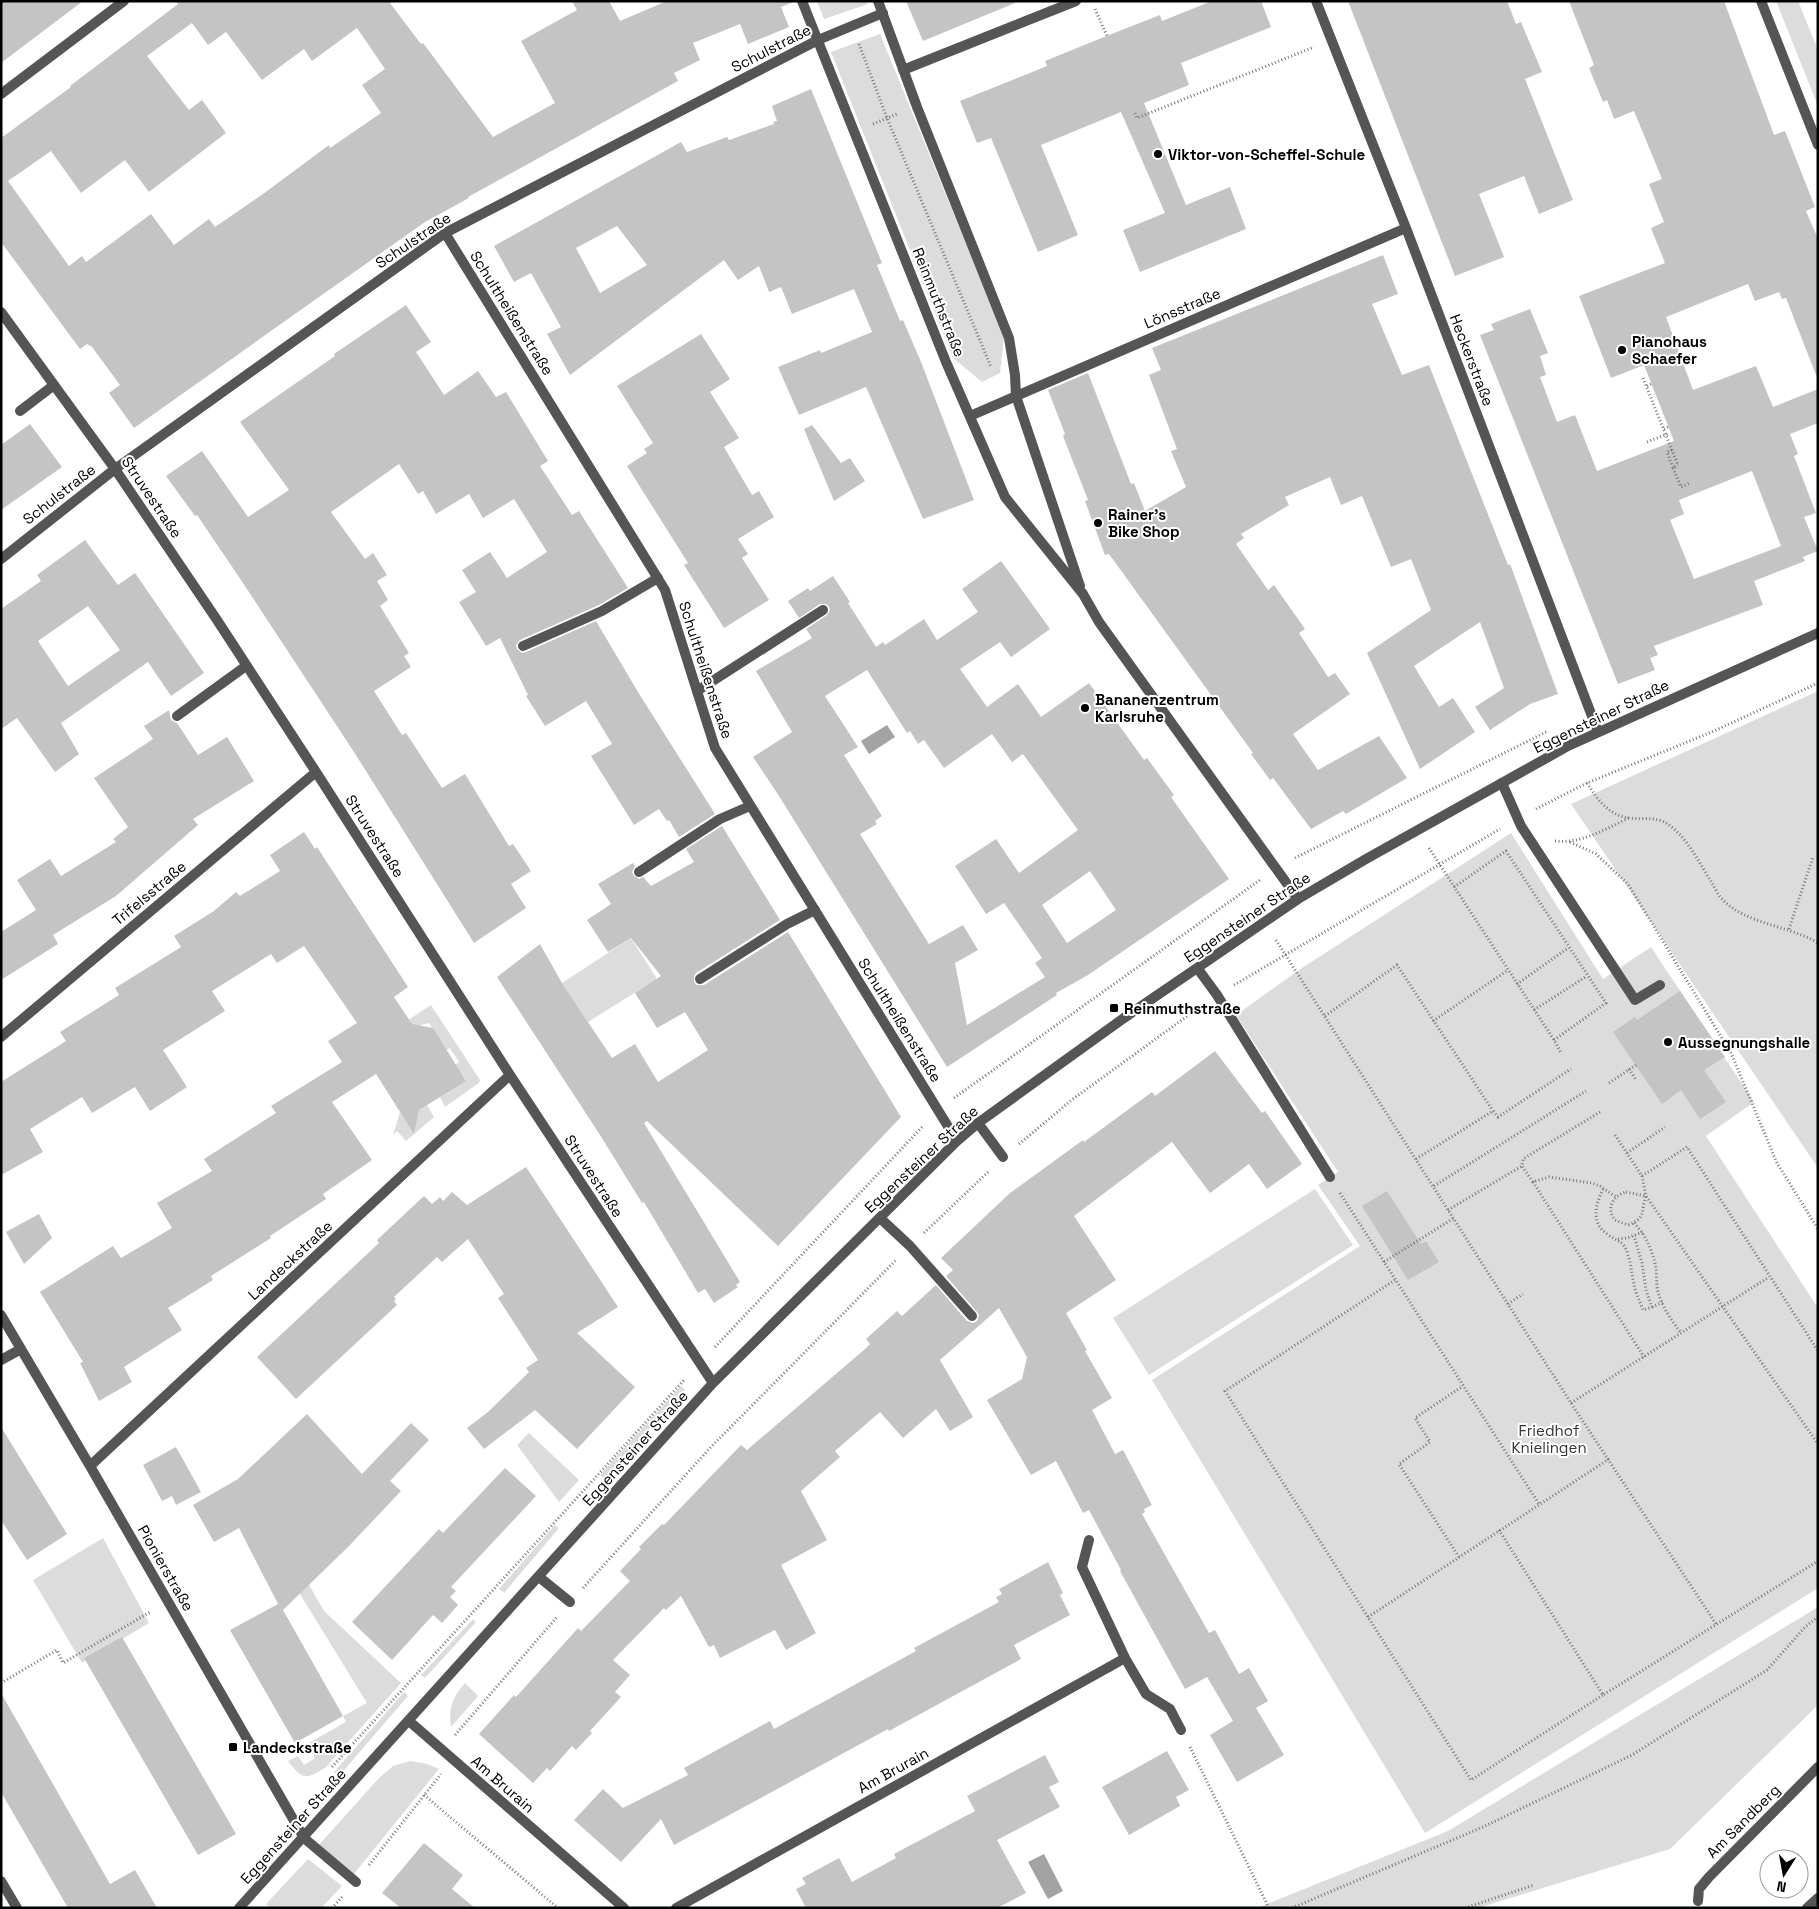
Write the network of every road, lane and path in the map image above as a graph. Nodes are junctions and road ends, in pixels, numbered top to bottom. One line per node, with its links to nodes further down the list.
1 (124, 1): 14 (street)
2 (802, 1): 12 (street, Reinmuthstraße)
3 (878, 1): 8 (street, Reinmuthstraße)
4 (1076, 1): 13 (street)
5 (1092, 1): 10 (path)
6 (1316, 1): 11 (street, Heckerstraße)
7 (1761, 1): 19 (street)
8 (883, 13): 9 (street, Schulstraße); 13 (street, Reinmuthstraße)
9 (852, 26): 12 (street, Schulstraße); 17 (path)
10 (1107, 36)
11 (1331, 39): 16 (path); 20 (street, Heckerstraße)
12 (818, 40): 18 (street, Reinmuthstraße); 21 (street, Schulstraße)
13 (903, 70): 15 (street, Reinmuthstraße)
14 (1, 94)
15 (917, 107): 17 (path); 27 (street, Reinmuthstraße)
16 (1135, 113)
17 (887, 118): 18 (path); 28 (path)
18 (855, 130): 30 (street, Reinmuthstraße)
19 (1818, 145)
20 (1406, 228): 27 (street, Lönsstraße); 50 (street, Heckerstraße)
21 (445, 233): 38 (street, Schulstraße); 41 (street, Schultheißenstraße)
22 (1, 312): 25 (street, Struvestraße)
23 (1644, 378): 26 (path)
24 (1652, 384): 26 (path)
25 (54, 385): 29 (street); 38 (street, Struvestraße)
26 (1647, 386): 32 (path)
27 (1016, 396): 28 (street, Lönsstraße); 42 (street, Reinmuthstraße)
28 (1005, 401): 30 (street, Lönsstraße)
29 (20, 411)
30 (970, 416): 42 (street, Reinmuthstraße)
31 (1668, 427): 32 (path)
32 (1664, 429): 35 (path)
33 (1647, 442): 37 (path)
34 (1677, 450): 35 (path)
35 (1672, 451): 36 (path); 37 (path)
36 (1678, 465)
37 (1673, 468): 39 (path)
38 (115, 469): 40 (street, Schulstraße); 46 (street, Struvestraße)
39 (1690, 483)
40 (1, 559)
41 (658, 578): 45 (street); 48 (street, Schultheißenstraße)
42 (1083, 594): 63 (street, Reinmuthstraße)
43 (823, 610): 48 (street)
44 (1818, 633): 50 (street, Eggensteiner Straße)
45 (523, 646)
46 (246, 666): 49 (street); 51 (street, Struvestraße)
47 (1818, 683): 52 (path)
48 (697, 691): 54 (street, Schultheißenstraße)
49 (177, 716)
50 (1598, 732): 53 (street, Eggensteiner Straße)
51 (316, 772): 80 (street, Trifelsstraße); 86 (street, Struvestraße)
52 (1587, 782): 55 (path); 56 (path)
53 (1502, 784): 56 (street); 57 (street, Eggensteiner Straße)
54 (750, 806): 61 (street); 64 (street, Schultheißenstraße)
55 (1629, 818): 58 (path); 66 (path)
56 (1519, 822): 58 (path); 60 (path); 75 (street)
57 (1418, 831): 60 (path); 63 (street, Eggensteiner Straße)
58 (1570, 842): 111 (path)
59 (1813, 857): 66 (path)
60 (1440, 865): 62 (path); 69 (path)
61 (639, 872)
62 (1454, 887): 68 (path); 71 (path)
63 (1298, 899): 65 (street, Eggensteiner Straße)
64 (815, 910): 73 (street); 95 (street, Schultheißenstraße)
65 (1264, 923): 69 (path); 70 (street, Eggensteiner Straße)
66 (1789, 929): 67 (path)
67 (1818, 943)
68 (1568, 948): 72 (path); 74 (path)
69 (1286, 954): 76 (path); 78 (path)
70 (1198, 969): 76 (street); 92 (street, Eggensteiner Straße)
71 (1508, 970): 74 (path); 79 (path)
72 (1587, 976): 77 (path); 81 (path)
73 (700, 979)
74 (1517, 984): 77 (path)
75 (1660, 985)
76 (1217, 995): 97 (path); 101 (street)
77 (1534, 1010): 81 (path)
78 (1325, 1016): 79 (path); 98 (path)
79 (1433, 1021): 90 (path)
80 (1, 1037)
81 (1554, 1040): 82 (path)
82 (1561, 1053)
83 (1636, 1065): 85 (path)
84 (1572, 1069): 90 (path)
85 (1629, 1069): 87 (path); 88 (path)
86 (510, 1076): 131 (street, Struvestraße); 136 (street, Landeckstraße)
87 (1636, 1080)
88 (1609, 1083)
89 (1586, 1091): 103 (path)
90 (1493, 1111): 98 (path)
91 (1600, 1112): 99 (path)
92 (978, 1123): 95 (street, Eggensteiner Straße); 97 (street)
93 (1665, 1126): 96 (path)
94 (1615, 1135): 96 (path)
95 (957, 1141): 108 (street, Eggensteiner Straße)
96 (1627, 1153): 100 (path)
97 (1003, 1157): 115 (path)
98 (1416, 1160): 103 (path)
99 (1522, 1166): 102 (path); 107 (path)
100 (1642, 1176): 105 (path); 117 (path)
101 (1330, 1177): 116 (path)
102 (1533, 1182): 104 (path); 129 (path)
103 (1434, 1186): 107 (path)
104 (1603, 1189): 106 (path); 114 (path)
105 (1646, 1196): 106 (path); 110 (path); 123 (path)
106 (1616, 1197): 110 (path)
107 (1448, 1210): 109 (path)
108 (880, 1218): 115 (street); 131 (street, Eggensteiner Straße)
109 (1454, 1218): 116 (path); 121 (path)
110 (1634, 1222): 112 (path)
111 (1818, 1229)
112 (1643, 1232): 113 (path); 120 (path)
113 (1634, 1236): 114 (path); 122 (path)
114 (1617, 1239): 122 (path)
115 (910, 1246): 125 (street); 144 (path)
116 (1384, 1262): 118 (path)
117 (1769, 1277): 123 (path); 128 (path)
118 (1395, 1280): 132 (path); 145 (path)
119 (1523, 1294): 121 (path)
120 (1663, 1302): 122 (path); 126 (path)
121 (1508, 1304): 133 (path)
122 (1652, 1307)
123 (1723, 1307): 126 (path); 134 (path)
124 (1, 1315): 127 (street, Pionierstraße)
125 (972, 1316)
126 (1681, 1333): 129 (path)
127 (21, 1349): 130 (street); 136 (street, Pionierstraße)
128 (1818, 1351)
129 (1644, 1357): 133 (path)
130 (1, 1360)
131 (713, 1383): 142 (street, Eggensteiner Straße)
132 (1463, 1386): 137 (path); 140 (path)
133 (1571, 1404): 135 (path)
134 (1818, 1444)
135 (1609, 1459): 137 (path); 147 (path)
136 (90, 1466): 143 (street, Pionierstraße)
137 (1539, 1504): 138 (path)
138 (1499, 1530): 140 (path); 150 (path)
139 (1089, 1540): 148 (street)
140 (1458, 1557): 145 (path)
141 (1818, 1561): 147 (path)
142 (539, 1577): 144 (street); 151 (street, Eggensteiner Straße)
143 (168, 1602): 149 (path); 157 (street, Pionierstraße)
144 (570, 1602): 153 (path)
145 (1368, 1617): 150 (path)
146 (1818, 1617): 170 (path)
147 (1716, 1624): 150 (path)
148 (1125, 1658): 152 (street); 168 (street, Am Brurain)
149 (1, 1683)
150 (1603, 1695)
151 (409, 1721): 153 (street, Am Brurain); 157 (street, Eggensteiner Straße)
152 (1182, 1730): 169 (path)
153 (441, 1750): 154 (street, Am Brurain)
154 (452, 1760): 156 (path); 167 (street, Am Brurain)
155 (1818, 1767): 162 (street, Am Sandberg)
156 (424, 1795): 159 (path); 166 (path)
157 (304, 1838): 159 (street, Pionierstraße); 163 (street, Eggensteiner Straße)
158 (1, 1881): 164 (street)
159 (356, 1882): 165 (path)
160 (1534, 1885): 171 (path)
161 (1818, 1898): 172 (street)
162 (1696, 1905)
163 (242, 1907)
164 (17, 1908)
165 (332, 1908)
166 (558, 1908)
167 (624, 1908)
168 (676, 1908)
169 (1269, 1908)
170 (1292, 1908)
171 (1465, 1908)
172 (1807, 1908)

